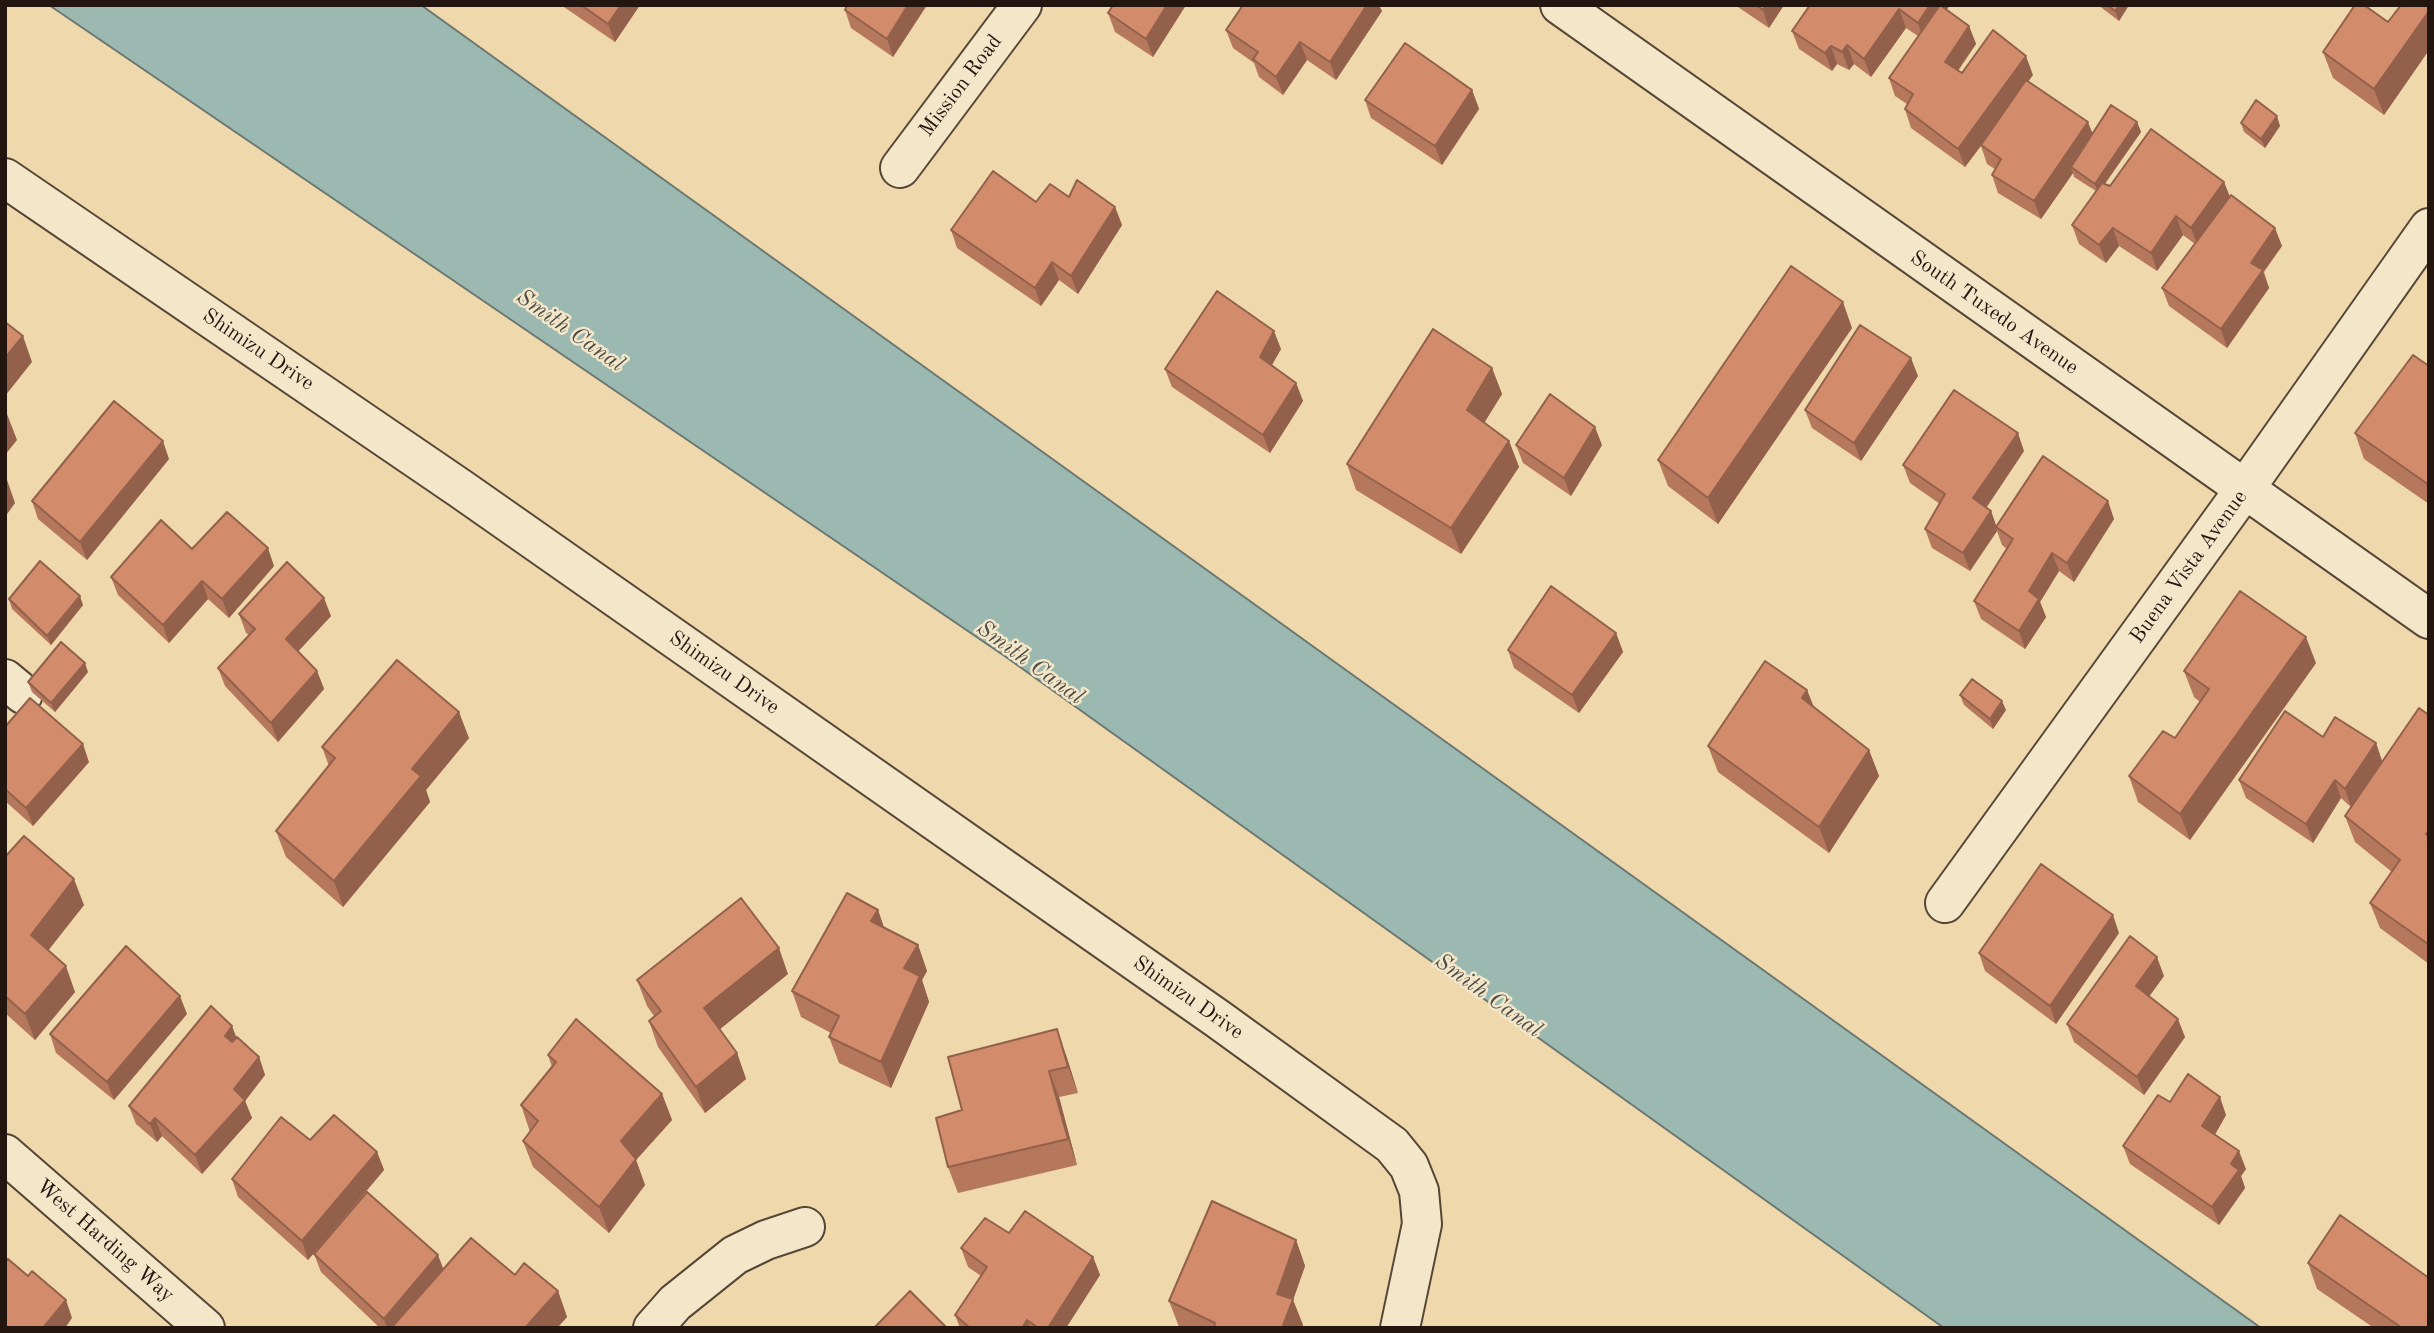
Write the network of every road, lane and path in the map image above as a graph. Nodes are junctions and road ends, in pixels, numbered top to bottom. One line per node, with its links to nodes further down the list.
1 (1022, 5): 3 (street, Mission Road)
2 (1560, 5): 6 (street, South Tuxedo Avenue)
3 (900, 168)
4 (5, 178): 13 (street, Shimizu Drive)
5 (2429, 228): 6 (street, Buena Vista Avenue)
6 (2244, 490): 7 (street, South Tuxedo Avenue); 8 (street, Buena Vista Avenue)
7 (2429, 619)
8 (1945, 903)
9 (5, 1154): 11 (street, West Harding Way)
10 (805, 1227): 12 (street)
11 (205, 1328)
12 (653, 1328)
13 (1400, 1328)

